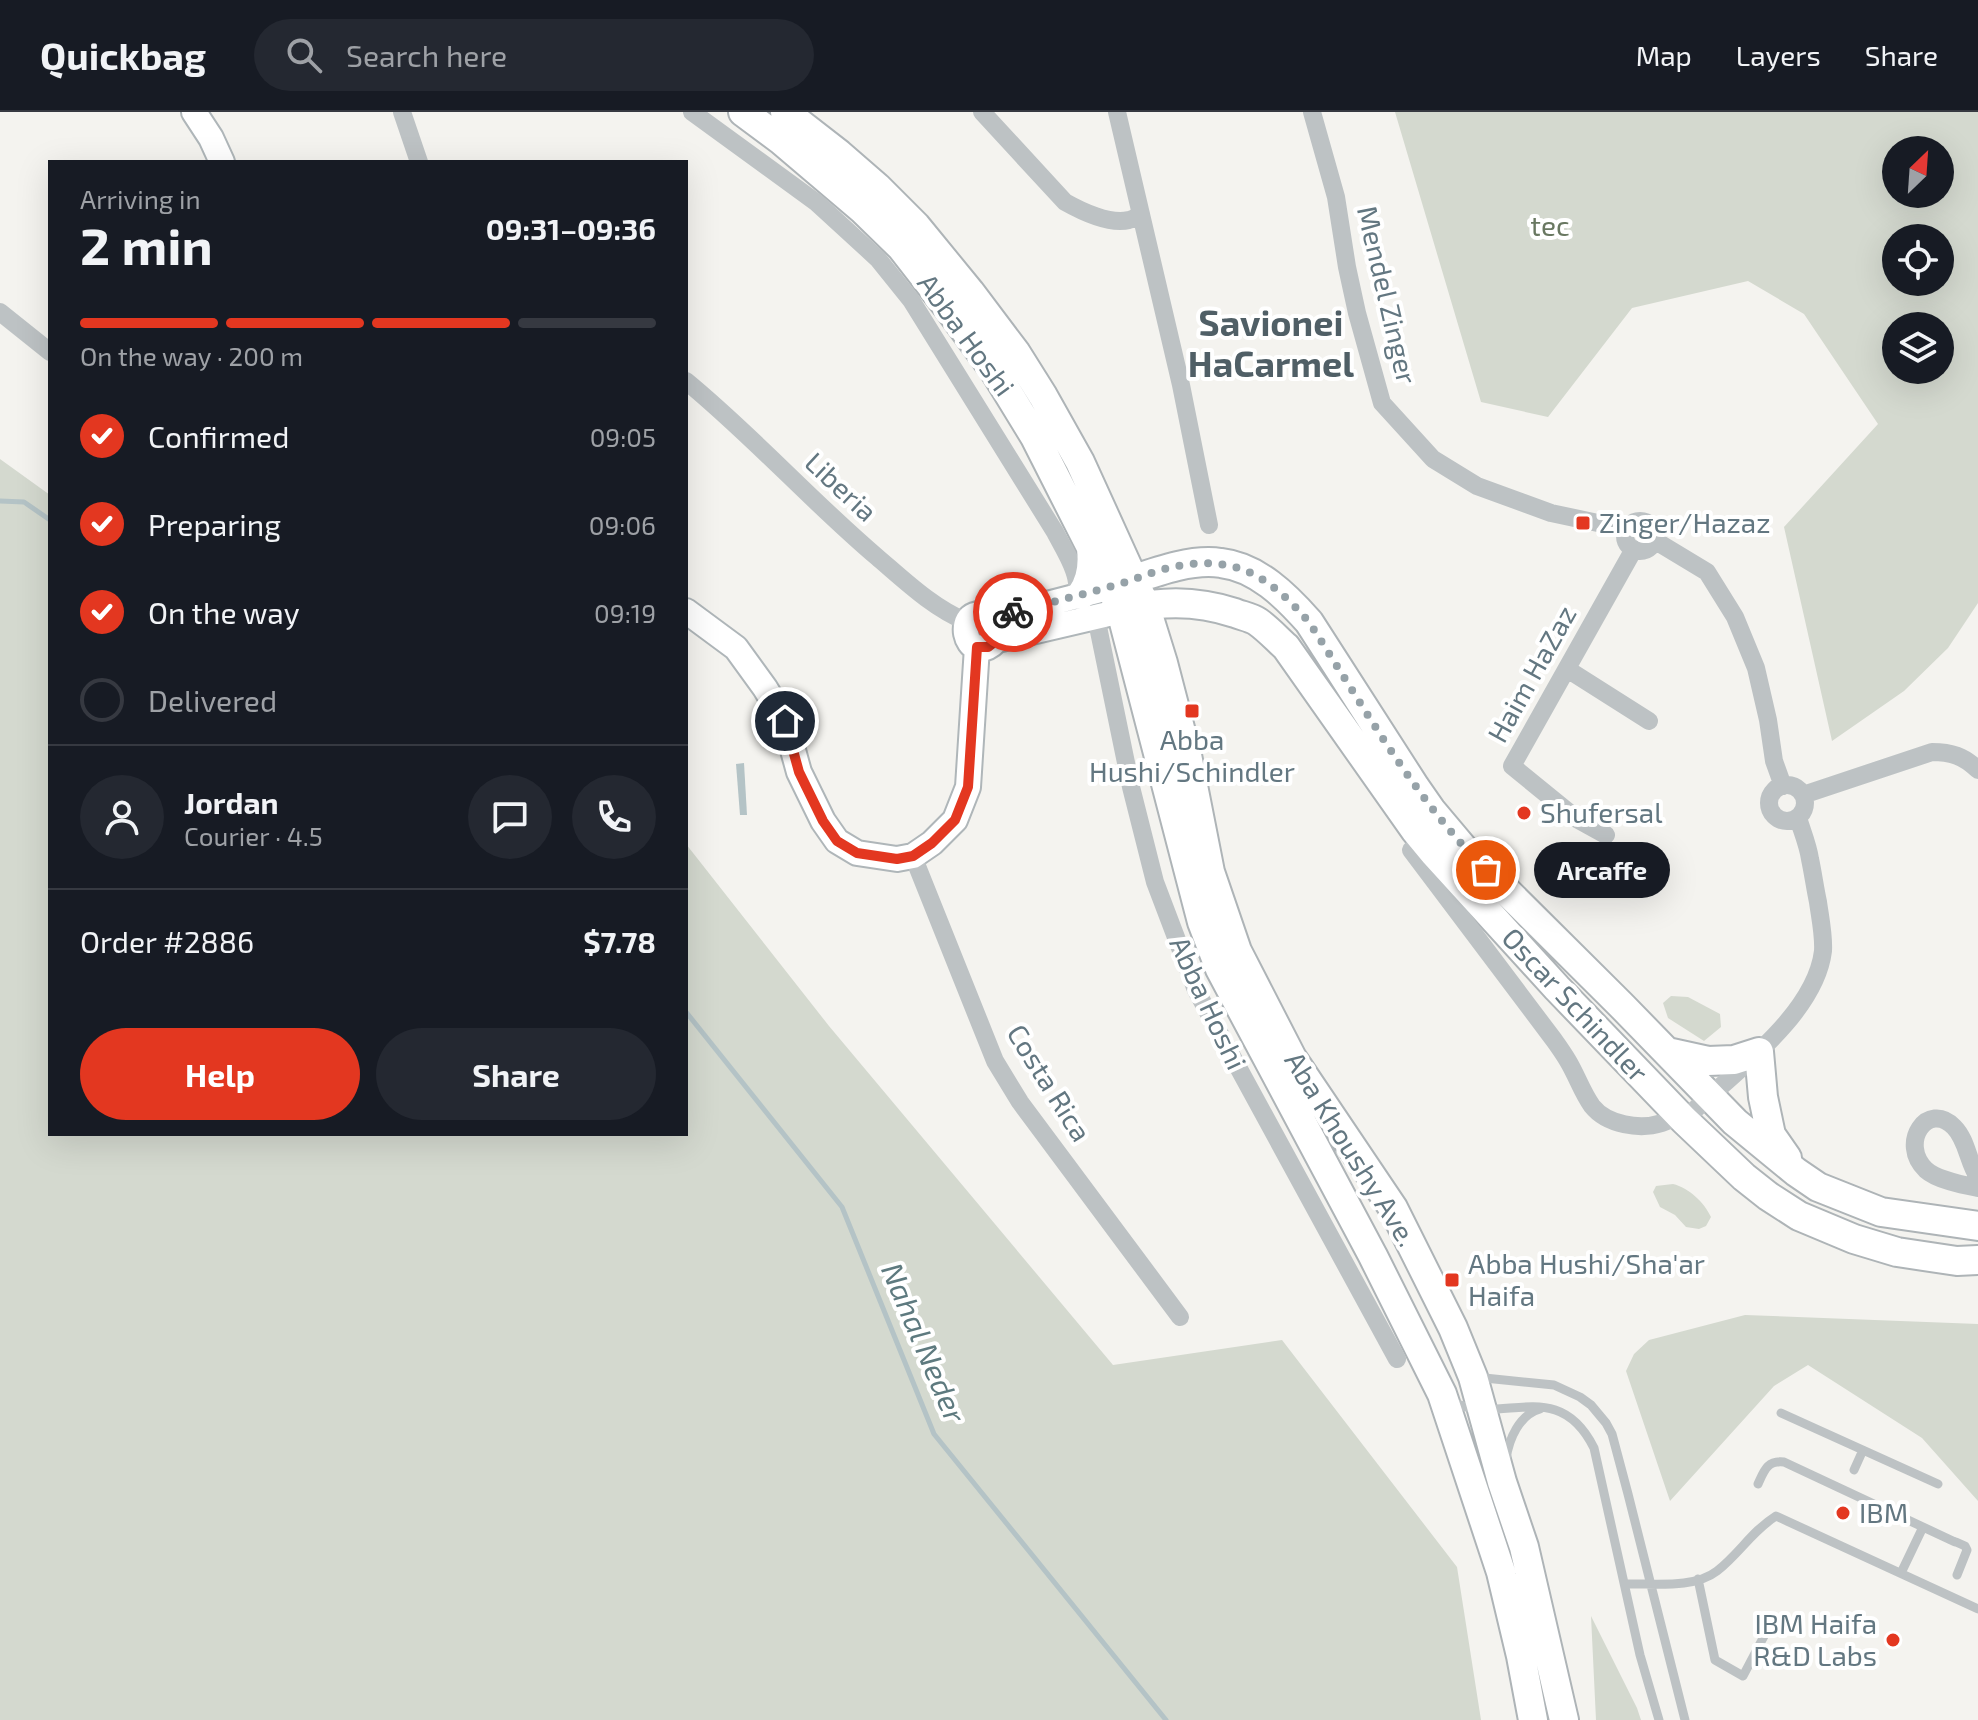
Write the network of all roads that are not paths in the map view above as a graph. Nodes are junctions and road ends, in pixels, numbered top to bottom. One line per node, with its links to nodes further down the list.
1 (194, 112): 9 (street)
2 (402, 112): 10 (street)
3 (692, 112): 21 (street, Abba Hoshi)
4 (743, 112): 21 (main road, Abba Hoshi)
5 (785, 112): 18 (main road, Abba Hoshi)
6 (982, 112): 11 (street)
7 (1117, 112): 11 (street)
8 (1312, 112): 16 (street, Mendel Zinger)
9 (221, 160)
10 (418, 160)
11 (1141, 214): 15 (street)
12 (0, 312): 13 (street)
13 (48, 350)
14 (688, 383): 24 (street, Liberia)
15 (1209, 525)
16 (1626, 529): 17 (street); 19 (street)
17 (1654, 540): 19 (street); 30 (street)
18 (1119, 545): 20 (main road, Oscar Schindler); 21 (main road, Abba Hoshi)
19 (1634, 549): 27 (street, Haim HaZaz)
20 (1168, 568): 21 (main road, Oscar Schindler); 36 (main road, Oscar Schindler)
21 (1109, 599): 22 (main road, Oscar Schindler); 25 (street); 26 (main road, Aba Khoushy Ave.); 46 (street, Abba Hoshi); 48 (main road, Aba Khoushy Ave.)
22 (1189, 603): 26 (main road); 39 (main road, Oscar Schindler)
23 (688, 612): 35 (street)
24 (967, 622): 25 (street)
25 (989, 635): 35 (street)
26 (1163, 663): 47 (main road, Aba Khoushy Ave.)
27 (1567, 669): 28 (street); 33 (street, Haim HaZaz)
28 (1649, 721)
29 (1978, 770): 31 (street)
30 (1783, 786): 31 (street); 32 (street)
31 (1803, 795): 32 (street)
32 (1798, 818): 37 (street)
33 (1606, 835)
34 (1411, 850): 39 (street)
35 (913, 856): 45 (street, Costa Rica)
36 (1667, 1052): 37 (main road); 38 (main road, Oscar Schindler)
37 (1759, 1052): 38 (street); 40 (main road)
38 (1709, 1095): 39 (street); 40 (main road, Oscar Schindler)
39 (1684, 1120): 44 (main road, Oscar Schindler)
40 (1796, 1172): 43 (main road, Oscar Schindler)
41 (1978, 1177): 42 (street)
42 (1978, 1188)
43 (1978, 1226)
44 (1978, 1260)
45 (1180, 1317)
46 (1397, 1359)
47 (1473, 1377): 50 (main road, Aba Khoushy Ave.); 61 (lane)
48 (1442, 1394): 50 (lane); 65 (main road, Aba Khoushy Ave.)
49 (1544, 1408): 50 (lane); 54 (lane); 62 (lane)
50 (1482, 1409): 54 (main road, Aba Khoushy Ave.)
51 (1781, 1413): 52 (lane)
52 (1863, 1450): 53 (lane); 56 (lane)
53 (1854, 1470)
54 (1502, 1482): 66 (main road, Aba Khoushy Ave.)
55 (1758, 1484): 57 (lane)
56 (1938, 1484)
57 (1923, 1527): 58 (lane); 59 (lane)
58 (1901, 1573): 60 (lane); 63 (lane)
59 (1957, 1575)
60 (1698, 1579): 61 (lane); 64 (lane)
61 (1650, 1583): 62 (lane); 68 (lane)
62 (1626, 1584): 67 (lane)
63 (1978, 1609)
64 (1772, 1621)
65 (1533, 1720)
66 (1564, 1720)
67 (1659, 1720)
68 (1685, 1720)

